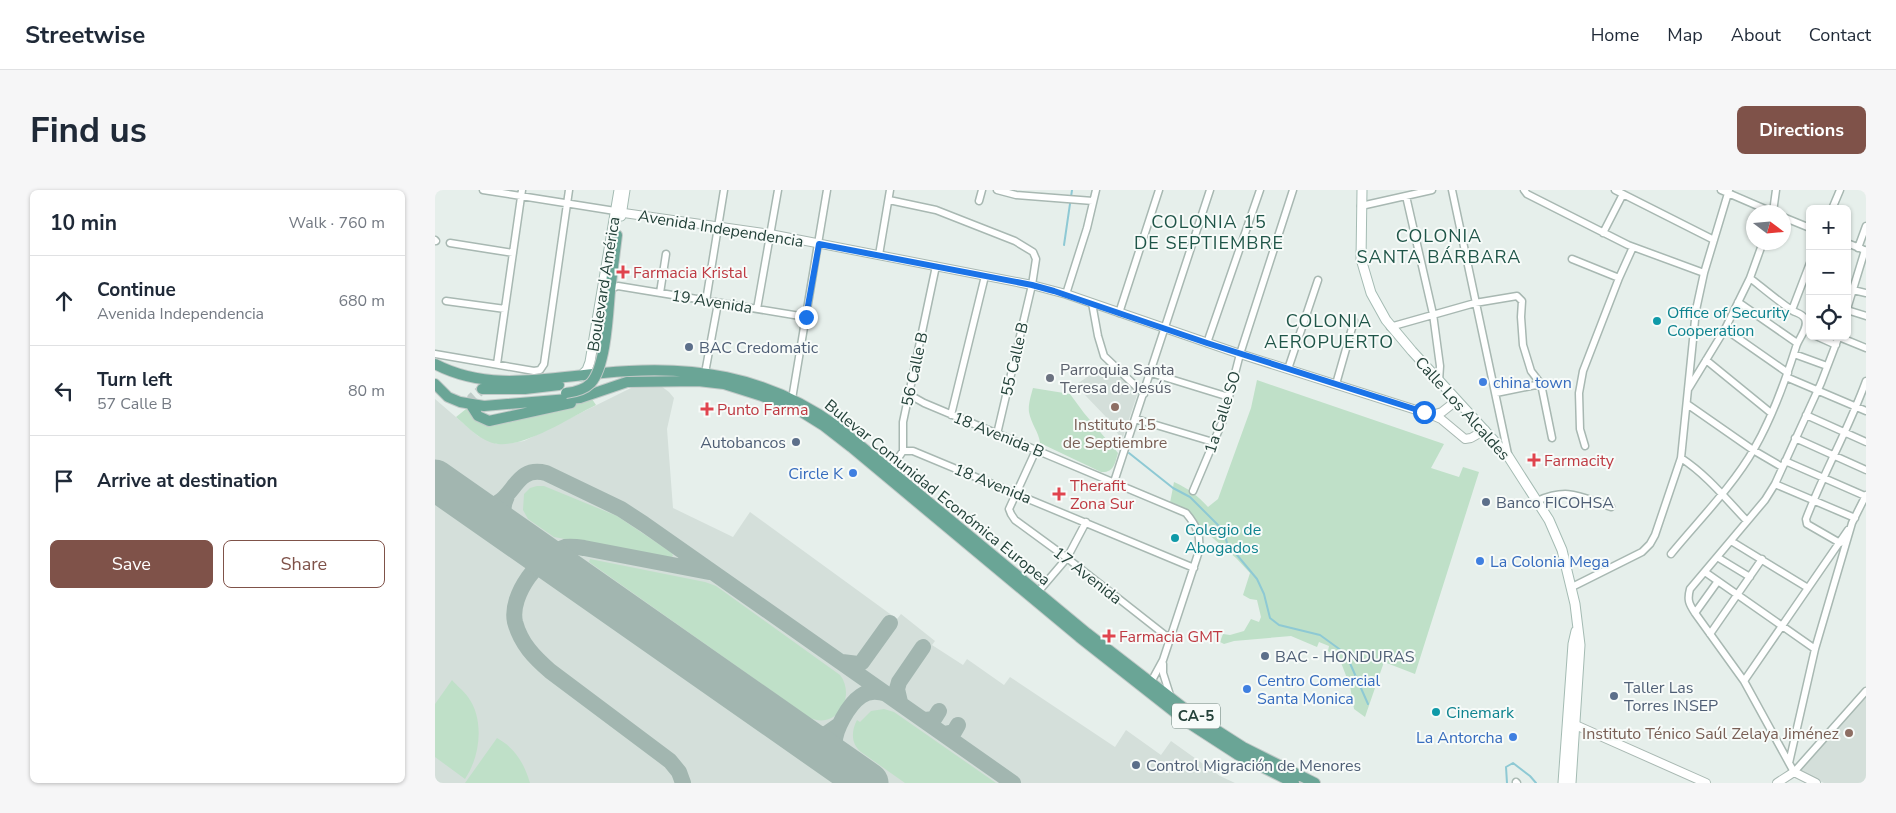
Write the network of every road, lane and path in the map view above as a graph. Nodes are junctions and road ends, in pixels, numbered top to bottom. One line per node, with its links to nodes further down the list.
1 (483, 190): 25 (street)
2 (569, 190): 31 (street)
3 (619, 190): 36 (main road, Boulevard América)
4 (625, 190): 36 (main road, Boulevard América)
5 (724, 190): 40 (street)
6 (778, 190): 42 (street)
7 (827, 190): 46 (street)
8 (890, 190): 28 (street)
9 (982, 190): 29 (street)
10 (997, 190): 30 (street)
11 (1096, 190): 30 (street)
12 (1159, 190): 79 (street)
13 (1210, 190): 86 (street)
14 (1260, 190): 92 (street)
15 (1293, 190): 97 (street, 1a Calle SO)
16 (1362, 190): 35 (main road, Calle Los Alcaldes)
17 (1432, 190): 27 (street)
18 (1452, 190): 74 (street)
19 (1525, 190): 41 (street)
20 (1615, 190): 26 (street)
21 (1721, 190): 24 (street)
22 (1776, 190): 33 (street)
23 (1840, 190): 34 (street)
24 (1728, 192): 32 (street); 44 (street)
25 (522, 194): 31 (street); 51 (street)
26 (1623, 194): 41 (street); 44 (street)
27 (1406, 196): 35 (street); 80 (street)
28 (889, 200): 53 (street); 62 (street, 55 Calle B)
29 (979, 201)
30 (1093, 201): 66 (street)
31 (567, 205): 36 (street); 101 (street)
32 (1757, 205)
33 (1774, 205)
34 (1834, 205)
35 (1361, 206): 85 (main road, Calle Los Alcaldes)
36 (618, 212): 40 (street, Avenida Independencia); 43 (main road, Boulevard América); 107 (main road, Boulevard América)
37 (1791, 220): 38 (street)
38 (1806, 226)
39 (1866, 226): 50 (street)
40 (718, 227): 42 (street, Avenida Independencia); 70 (street)
41 (1603, 233): 48 (street)
42 (770, 234): 46 (street, Avenida Independencia); 76 (street)
43 (617, 235): 63 (main road); 105 (main road, Boulevard América)
44 (1714, 240): 56 (street)
45 (450, 243): 51 (street)
46 (819, 244): 53 (street, Avenida Independencia); 82 (street)
47 (1851, 245): 50 (street)
48 (1633, 247): 56 (street); 59 (street)
49 (1760, 250): 60 (street)
50 (1863, 250): 64 (street)
51 (513, 253): 75 (street)
52 (666, 254): 65 (street)
53 (879, 255): 55 (street, Avenida Independencia)
54 (1572, 259): 59 (street)
55 (936, 266): 58 (street, Avenida Independencia); 118 (street, 56 Calle B)
56 (1704, 273): 115 (street)
57 (1806, 273): 77 (street)
58 (985, 276): 62 (street, Avenida Independencia); 129 (street)
59 (1619, 278): 140 (street)
60 (1750, 278): 71 (street); 77 (street)
61 (1318, 280): 103 (street)
62 (1032, 285): 66 (street, Avenida Independencia); 134 (street, 55 Calle B)
63 (613, 286): 65 (street, 19 Avenida); 111 (main road, bridge)
64 (1853, 290): 67 (street); 68 (street)
65 (660, 293): 70 (street, 19 Avenida)
66 (1066, 294): 73 (street, Avenida Independencia)
67 (1866, 294)
68 (1851, 297)
69 (446, 301): 75 (street)
70 (706, 301): 72 (street, 19 Avenida)
71 (1738, 302): 87 (street); 93 (street)
72 (718, 303): 76 (street, 19 Avenida); 106 (street)
73 (1092, 303): 79 (street, Avenida Independencia); 119 (street)
74 (1475, 303): 80 (street); 113 (street); 117 (street)
75 (505, 309): 101 (street)
76 (757, 309): 82 (street, 19 Avenida)
77 (1792, 310): 83 (street)
78 (1851, 311): 81 (street)
79 (1119, 313): 86 (street, Avenida Independencia)
80 (1433, 314): 85 (street); 109 (street)
81 (1866, 316)
82 (806, 317): 122 (street)
83 (1806, 320)
84 (1354, 321): 112 (street)
85 (1390, 327): 109 (main road, Calle Los Alcaldes)
86 (1164, 328): 92 (street, Avenida Independencia); 104 (street)
87 (1725, 330): 99 (street); 108 (street)
88 (1806, 333): 93 (street)
89 (1825, 340): 94 (street)
90 (1838, 340): 94 (street)
91 (1846, 340): 95 (street)
92 (1207, 343): 97 (street, Avenida Independencia)
93 (1797, 343): 98 (street)
94 (1836, 345): 102 (street)
95 (1866, 348)
96 (435, 354): 101 (street)
97 (1240, 354): 103 (street, Avenida Independencia); 120 (street, 1a Calle SO)
98 (1794, 354): 102 (street); 108 (street)
99 (1706, 360): 115 (street); 128 (street)
100 (435, 364): 107 (main road, Bulevar Comunidad Económica Europea)
101 (497, 364)
102 (1827, 366): 116 (street)
103 (1288, 369): 112 (street, Avenida Independencia)
104 (1151, 372): 119 (street); 120 (street)
105 (603, 373): 106 (main road, Bulevar Comunidad Económica Europea); 107 (main road, Bulevar Comunidad Económica Europea)
106 (705, 373): 122 (main road, Bulevar Comunidad Económica Europea)
107 (577, 376): 114 (main road)
108 (1787, 376): 116 (street); 128 (street)
109 (1439, 381): 123 (main road, Calle Los Alcaldes)
110 (1866, 381): 126 (street)
111 (436, 384): 121 (main road, Bulevar Comunidad Económica Europea)
112 (1336, 384): 130 (street, Avenida Independencia)
113 (1541, 384): 117 (street); 136 (street)
114 (482, 389)
115 (1688, 389): 124 (street)
116 (1817, 390): 126 (street); 131 (street)
117 (1496, 393): 145 (street)
118 (908, 394): 129 (street, 18 Avenida B); 141 (street, 56 Calle B)
119 (1144, 394): 132 (street)
120 (1229, 397): 138 (street, 1a Calle SO)
121 (580, 398): 125 (main road); 180 (main road, Bulevar Comunidad Económica Europea)
122 (792, 399): 148 (main road, Bulevar Comunidad Económica Europea)
123 (1456, 400): 130 (street); 133 (main road, Calle Los Alcaldes)
124 (1687, 404): 143 (street); 146 (street)
125 (471, 406)
126 (1857, 407): 127 (street); 135 (street)
127 (1866, 411)
128 (1771, 413): 143 (street)
129 (951, 414): 134 (street, 18 Avenida B)
130 (1432, 415): 133 (street, Avenida Independencia)
131 (1806, 415): 135 (street); 137 (street)
132 (1136, 419): 138 (street); 151 (street)
133 (1485, 430): 145 (main road, Calle Los Alcaldes)
134 (997, 434): 142 (street, 18 Avenida B)
135 (1844, 434): 139 (street); 144 (street)
136 (1552, 438)
137 (1795, 438): 144 (street); 147 (street)
138 (1213, 442): 153 (street, 1a Calle SO)
139 (1866, 442)
140 (1585, 446)
141 (903, 450): 148 (street); 154 (street, 18 Avenida)
142 (1036, 450): 151 (street, 18 Avenida B); 154 (street)
143 (1753, 450): 147 (street); 155 (street)
144 (1833, 455): 149 (street); 150 (street)
145 (1508, 456): 158 (main road, Calle Los Alcaldes)
146 (1681, 458): 155 (street); 173 (street)
147 (1784, 464): 150 (street); 152 (street)
148 (890, 470): 175 (main road, Bulevar Comunidad Económica Europea)
149 (1866, 470)
150 (1823, 478): 156 (street); 157 (street)
151 (1115, 482): 169 (street, 18 Avenida B)
152 (1775, 484): 157 (street); 160 (street)
153 (1193, 491)
154 (1017, 493): 162 (street, 18 Avenida); 167 (street, 17 Avenida)
155 (1722, 494): 160 (street); 165 (street)
156 (1866, 495): 161 (street)
157 (1813, 500): 161 (street); 164 (street)
158 (1537, 502): 159 (street); 173 (main road, Calle Los Alcaldes)
159 (1611, 507)
160 (1747, 521): 163 (street)
161 (1854, 521): 164 (street); 182 (street)
162 (1086, 522): 167 (street); 169 (street, 18 Avenida)
163 (1731, 541): 166 (street); 168 (street)
164 (1840, 543): 174 (street)
165 (1671, 554)
166 (1717, 557): 170 (street); 171 (street)
167 (1067, 558): 175 (street); 181 (street, 17 Avenida)
168 (1762, 559): 171 (street); 174 (street)
169 (1194, 568): 181 (street)
170 (1705, 572): 172 (street); 177 (street)
171 (1750, 577): 176 (street)
172 (1718, 581): 176 (street); 177 (street)
173 (1572, 587): 188 (main road, Calle Los Alcaldes)
174 (1808, 588): 178 (street)
175 (1037, 592): 180 (main road, Bulevar Comunidad Económica Europea)
176 (1737, 596): 178 (street); 179 (street)
177 (1695, 613): 179 (street)
178 (1782, 627): 182 (street); 184 (street)
179 (1710, 634): 184 (street)
180 (1083, 635): 185 (main road, Bulevar Comunidad Económica Europea / CA-5); 191 (main road, Bulevar Comunidad Económica Europea / CA-5)
181 (1171, 639): 183 (street)
182 (1815, 649): 189 (street)
183 (1163, 660): 185 (street); 187 (street)
184 (1744, 681): 189 (street)
185 (1151, 682): 187 (main road, Bulevar Comunidad Económica Europea / CA-5)
186 (1866, 691): 190 (street)
187 (1172, 698): 192 (main road, Bulevar Comunidad Económica Europea / CA-5)
188 (1572, 724): 193 (main road, Calle Los Alcaldes); 194 (main road, Calle Los Alcaldes); 195 (street)
189 (1789, 763): 190 (street)
190 (1794, 772): 196 (street); 197 (street)
191 (1295, 783)
192 (1315, 783)
193 (1563, 783)
194 (1571, 783)
195 (1706, 783)
196 (1777, 783)
197 (1816, 783)

